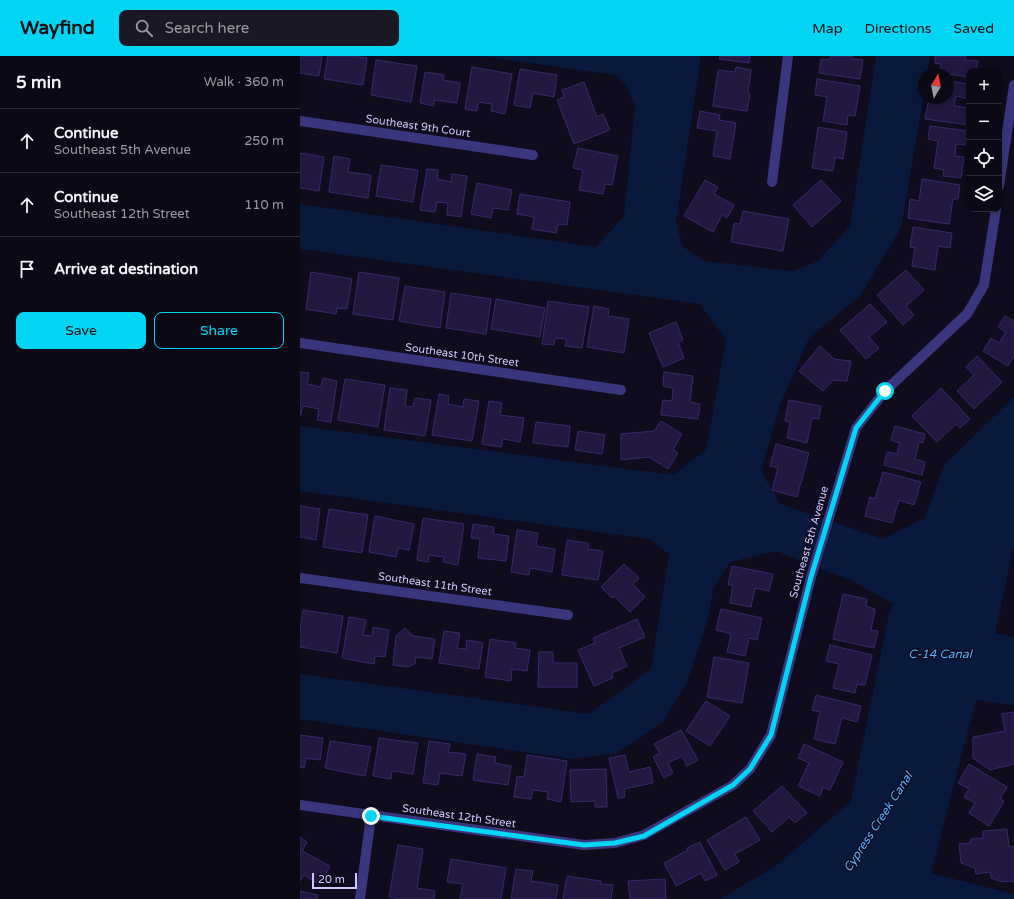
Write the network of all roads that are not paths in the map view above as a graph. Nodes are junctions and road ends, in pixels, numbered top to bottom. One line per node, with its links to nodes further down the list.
1 (788, 56): 6 (street)
2 (1014, 85): 5 (street)
3 (300, 121): 4 (street, Southeast 9th Court)
4 (533, 155)
5 (1000, 176)
6 (772, 182)
7 (996, 212): 14 (street, Southeast 5th Avenue)
8 (300, 343): 9 (street, Southeast 10th Street)
9 (621, 390)
10 (300, 578): 11 (street, Southeast 11th Street)
11 (568, 614)
12 (300, 805): 13 (street, Southeast 12th Street)
13 (371, 816): 14 (street, Southeast 12th Street); 15 (street)
14 (615, 843)
15 (360, 899)

